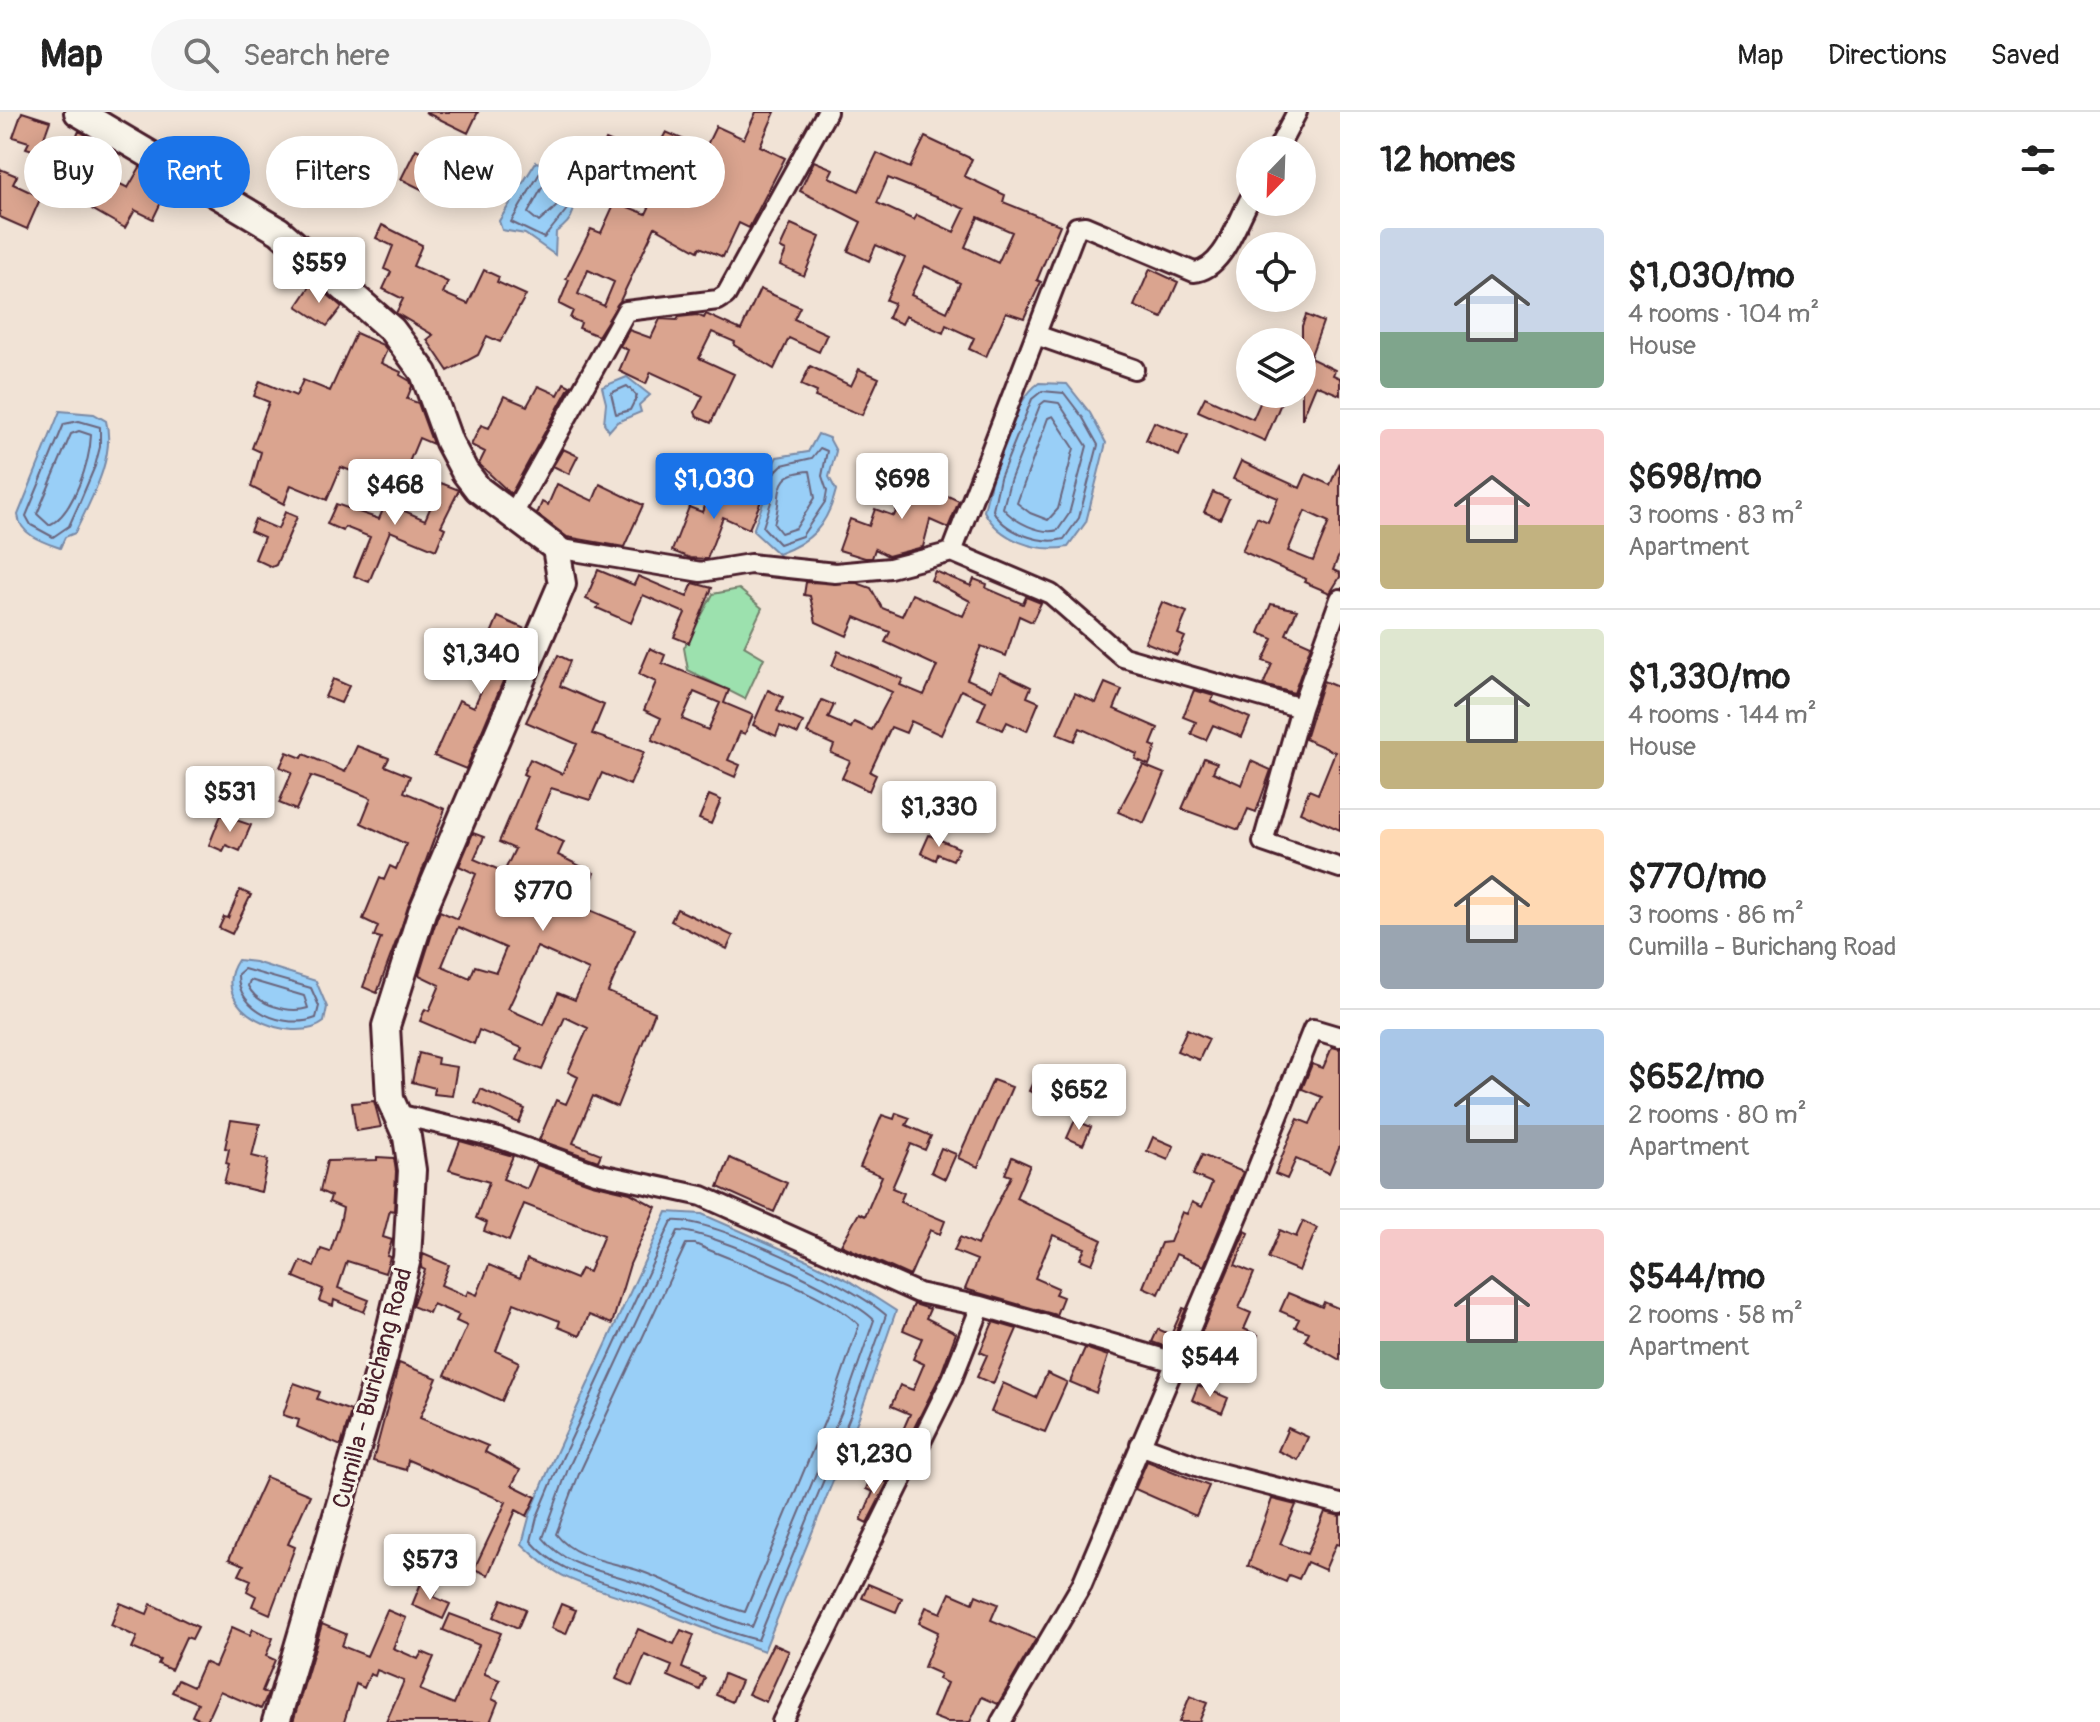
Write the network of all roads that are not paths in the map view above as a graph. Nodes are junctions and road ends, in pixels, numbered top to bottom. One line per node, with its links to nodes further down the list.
1 (78, 112): 8 (main road)
2 (827, 112): 8 (street)
3 (1297, 112): 4 (street)
4 (1284, 136)
5 (1241, 216): 6 (street)
6 (1036, 335): 7 (street); 10 (street)
7 (1134, 369)
8 (513, 514): 9 (main road)
9 (556, 548): 10 (street); 15 (main road, Cumilla - Burichang Road)
10 (952, 552): 12 (street)
11 (1340, 599): 12 (street)
12 (1301, 708): 13 (street)
13 (1340, 868)
14 (1340, 1037): 17 (street)
15 (397, 1114): 16 (street); 20 (main road, Cumilla - Burichang Road)
16 (981, 1306): 17 (street); 21 (street)
17 (1175, 1362): 18 (street)
18 (1140, 1445): 19 (street); 22 (street)
19 (1340, 1504)
20 (276, 1722)
21 (782, 1722)
22 (1001, 1722)

